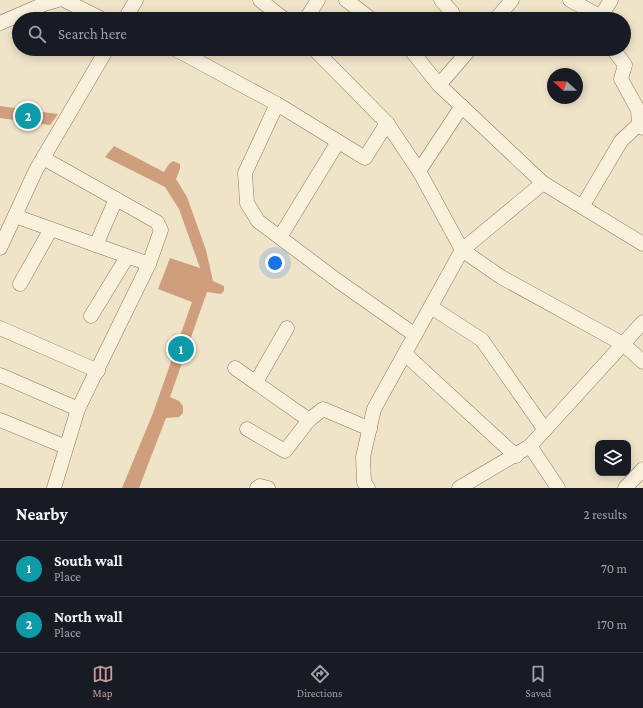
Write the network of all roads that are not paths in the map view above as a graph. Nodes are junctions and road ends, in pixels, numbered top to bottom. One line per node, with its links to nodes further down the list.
1 (58, 0): 11 (street)
2 (64, 0): 12 (street)
3 (136, 0): 13 (street)
4 (260, 0): 14 (street)
5 (318, 0): 15 (street)
6 (346, 0): 16 (street)
7 (441, 0): 17 (street)
8 (512, 0): 18 (street)
9 (570, 0): 19 (street)
10 (611, 0): 20 (street)
11 (25, 12)
12 (88, 12)
13 (129, 12)
14 (275, 12)
15 (310, 12)
16 (362, 12)
17 (452, 12)
18 (502, 12)
19 (592, 12)
20 (604, 12)
21 (12, 18): 22 (street)
22 (0, 23)
23 (103, 56): 35 (street)
24 (188, 56): 30 (street)
25 (321, 56): 32 (street)
26 (416, 56): 29 (street)
27 (464, 56): 29 (street)
28 (618, 56): 33 (street)
29 (439, 85): 31 (street)
30 (277, 104): 34 (street); 42 (street)
31 (462, 106): 36 (street); 37 (street)
32 (387, 124): 34 (street); 36 (street)
33 (641, 126): 39 (street)
34 (338, 142): 42 (street)
35 (43, 158): 38 (street); 40 (street)
36 (419, 171): 46 (street)
37 (543, 183): 39 (street); 46 (street)
38 (116, 199): 44 (street); 48 (street)
39 (582, 207): 43 (street)
40 (14, 216): 41 (street); 45 (street)
41 (51, 229): 44 (street); 49 (street)
42 (280, 237): 55 (street)
43 (643, 244)
44 (96, 245): 47 (street)
45 (0, 248)
46 (462, 250): 50 (street); 56 (street)
47 (127, 256): 48 (street); 51 (street)
48 (149, 264): 60 (street)
49 (20, 284)
50 (431, 307): 55 (street); 68 (street)
51 (91, 316)
52 (643, 322): 56 (street)
53 (0, 328): 60 (street)
54 (287, 328): 62 (street)
55 (415, 335): 57 (street)
56 (624, 344): 58 (street); 68 (street)
57 (405, 354): 67 (street); 71 (street)
58 (643, 362)
59 (235, 368): 62 (street)
60 (98, 371): 63 (street)
61 (0, 375): 63 (street)
62 (256, 382): 65 (street)
63 (78, 409): 70 (street)
64 (0, 420): 70 (street)
65 (309, 420): 66 (street); 67 (street)
66 (248, 429)
67 (370, 429): 73 (street)
68 (545, 430): 69 (street)
69 (530, 446): 71 (street); 78 (street)
70 (66, 447): 74 (street)
71 (516, 456): 77 (street)
72 (643, 469): 79 (street)
73 (364, 486)
74 (54, 488)
75 (256, 488): 76 (street)
76 (268, 488)
77 (459, 488)
78 (558, 488)
79 (625, 488)

